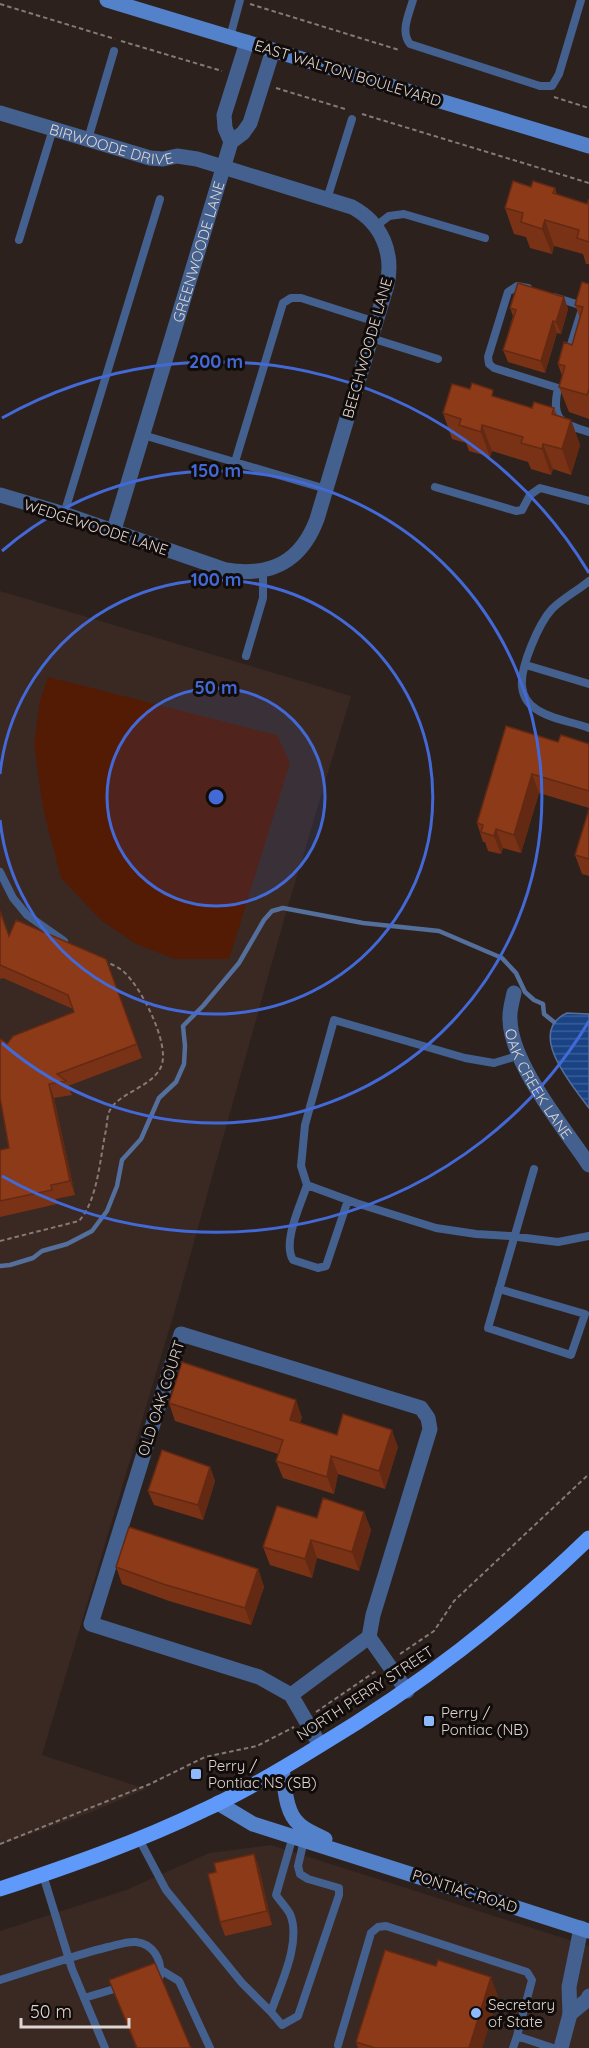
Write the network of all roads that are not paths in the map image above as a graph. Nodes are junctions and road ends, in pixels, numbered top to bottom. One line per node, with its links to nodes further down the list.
1 (107, 0): 5 (main road, EAST WALTON BOULEVARD)
2 (240, 0): 5 (lane)
3 (413, 0): 4 (lane)
4 (581, 0)
5 (230, 37): 6 (main road, EAST WALTON BOULEVARD)
6 (247, 42): 7 (main road, EAST WALTON BOULEVARD); 13 (street, GREENWOODE LANE)
7 (273, 50): 13 (street, GREENWOODE LANE); 14 (main road, EAST WALTON BOULEVARD)
8 (114, 51): 12 (lane)
9 (0, 113): 11 (street, BIRWOODE DRIVE)
10 (351, 115): 17 (lane)
11 (53, 129): 12 (street, BIRWOODE DRIVE); 20 (lane)
12 (88, 139): 15 (street, BIRWOODE DRIVE)
13 (231, 142): 15 (street, GREENWOODE LANE)
14 (589, 146)
15 (223, 167): 17 (street, BEECHWOODE LANE); 30 (street, GREENWOODE LANE)
16 (160, 199): 36 (lane)
17 (327, 199): 18 (street, BEECHWOODE LANE)
18 (376, 226): 19 (lane); 23 (street, BEECHWOODE LANE)
19 (485, 238)
20 (19, 240)
21 (589, 294): 22 (lane)
22 (583, 306): 26 (lane); 28 (lane)
23 (376, 322): 24 (street, BEECHWOODE LANE); 31 (lane)
24 (371, 338): 25 (lane); 33 (street, BEECHWOODE LANE)
25 (438, 359)
26 (564, 367)
27 (561, 378): 28 (lane)
28 (558, 388): 29 (lane)
29 (589, 432)
30 (143, 435): 31 (lane); 37 (street, GREENWOODE LANE)
31 (234, 462): 33 (lane)
32 (435, 487): 35 (lane)
33 (326, 489): 38 (street, BEECHWOODE LANE)
34 (0, 495): 36 (street, WEDGEWOODE LANE)
35 (589, 501)
36 (64, 514): 37 (street, WEDGEWOODE LANE)
37 (113, 533): 38 (street, WEDGEWOODE LANE)
38 (263, 571): 40 (lane)
39 (589, 581): 41 (lane)
40 (246, 656)
41 (526, 665): 42 (lane); 43 (lane)
42 (589, 684)
43 (589, 728)
44 (0, 873): 45 (lane)
45 (64, 941)
46 (514, 993): 47 (street, OAK CREEK LANE)
47 (520, 1055): 48 (street, OAK CREEK LANE); 50 (lane)
48 (589, 1166)
49 (534, 1169): 52 (lane)
50 (307, 1185): 51 (lane); 51 (lane)
51 (348, 1200): 52 (lane)
52 (514, 1236): 53 (lane); 54 (lane)
53 (589, 1236)
54 (499, 1289): 54 (lane)
55 (589, 1538): 57 (main road, NORTH PERRY STREET)
56 (369, 1637): 57 (street); 58 (street); 58 (street, OLD OAK COURT)
57 (407, 1691): 59 (main road, NORTH PERRY STREET)
58 (291, 1695): 59 (street, OLD OAK COURT)
59 (320, 1745): 60 (main road, NORTH PERRY STREET)
60 (282, 1769): 61 (main road, NORTH PERRY STREET); 64 (main road, PONTIAC ROAD)
61 (218, 1803): 62 (main road, PONTIAC ROAD); 63 (main road, NORTH PERRY STREET)
62 (298, 1838): 64 (main road, PONTIAC ROAD); 73 (lane); 73 (lane)
63 (139, 1839): 65 (main road, NORTH PERRY STREET); 73 (lane)
64 (341, 1851): 67 (main road, PONTIAC ROAD)
65 (43, 1875): 66 (main road, NORTH PERRY STREET); 68 (lane)
66 (0, 1889)
67 (585, 1930): 74 (street)
68 (69, 1958): 69 (lane); 70 (lane); 72 (lane)
69 (160, 1970): 72 (lane); 78 (lane)
70 (0, 1980)
71 (589, 1996): 74 (street)
72 (84, 1998): 77 (lane)
73 (271, 2012)
74 (570, 2014): 81 (street)
75 (517, 2036): 76 (lane); 79 (lane); 80 (lane)
76 (338, 2045)
77 (105, 2048)
78 (210, 2048)
79 (513, 2048)
80 (553, 2048)
81 (561, 2048)

